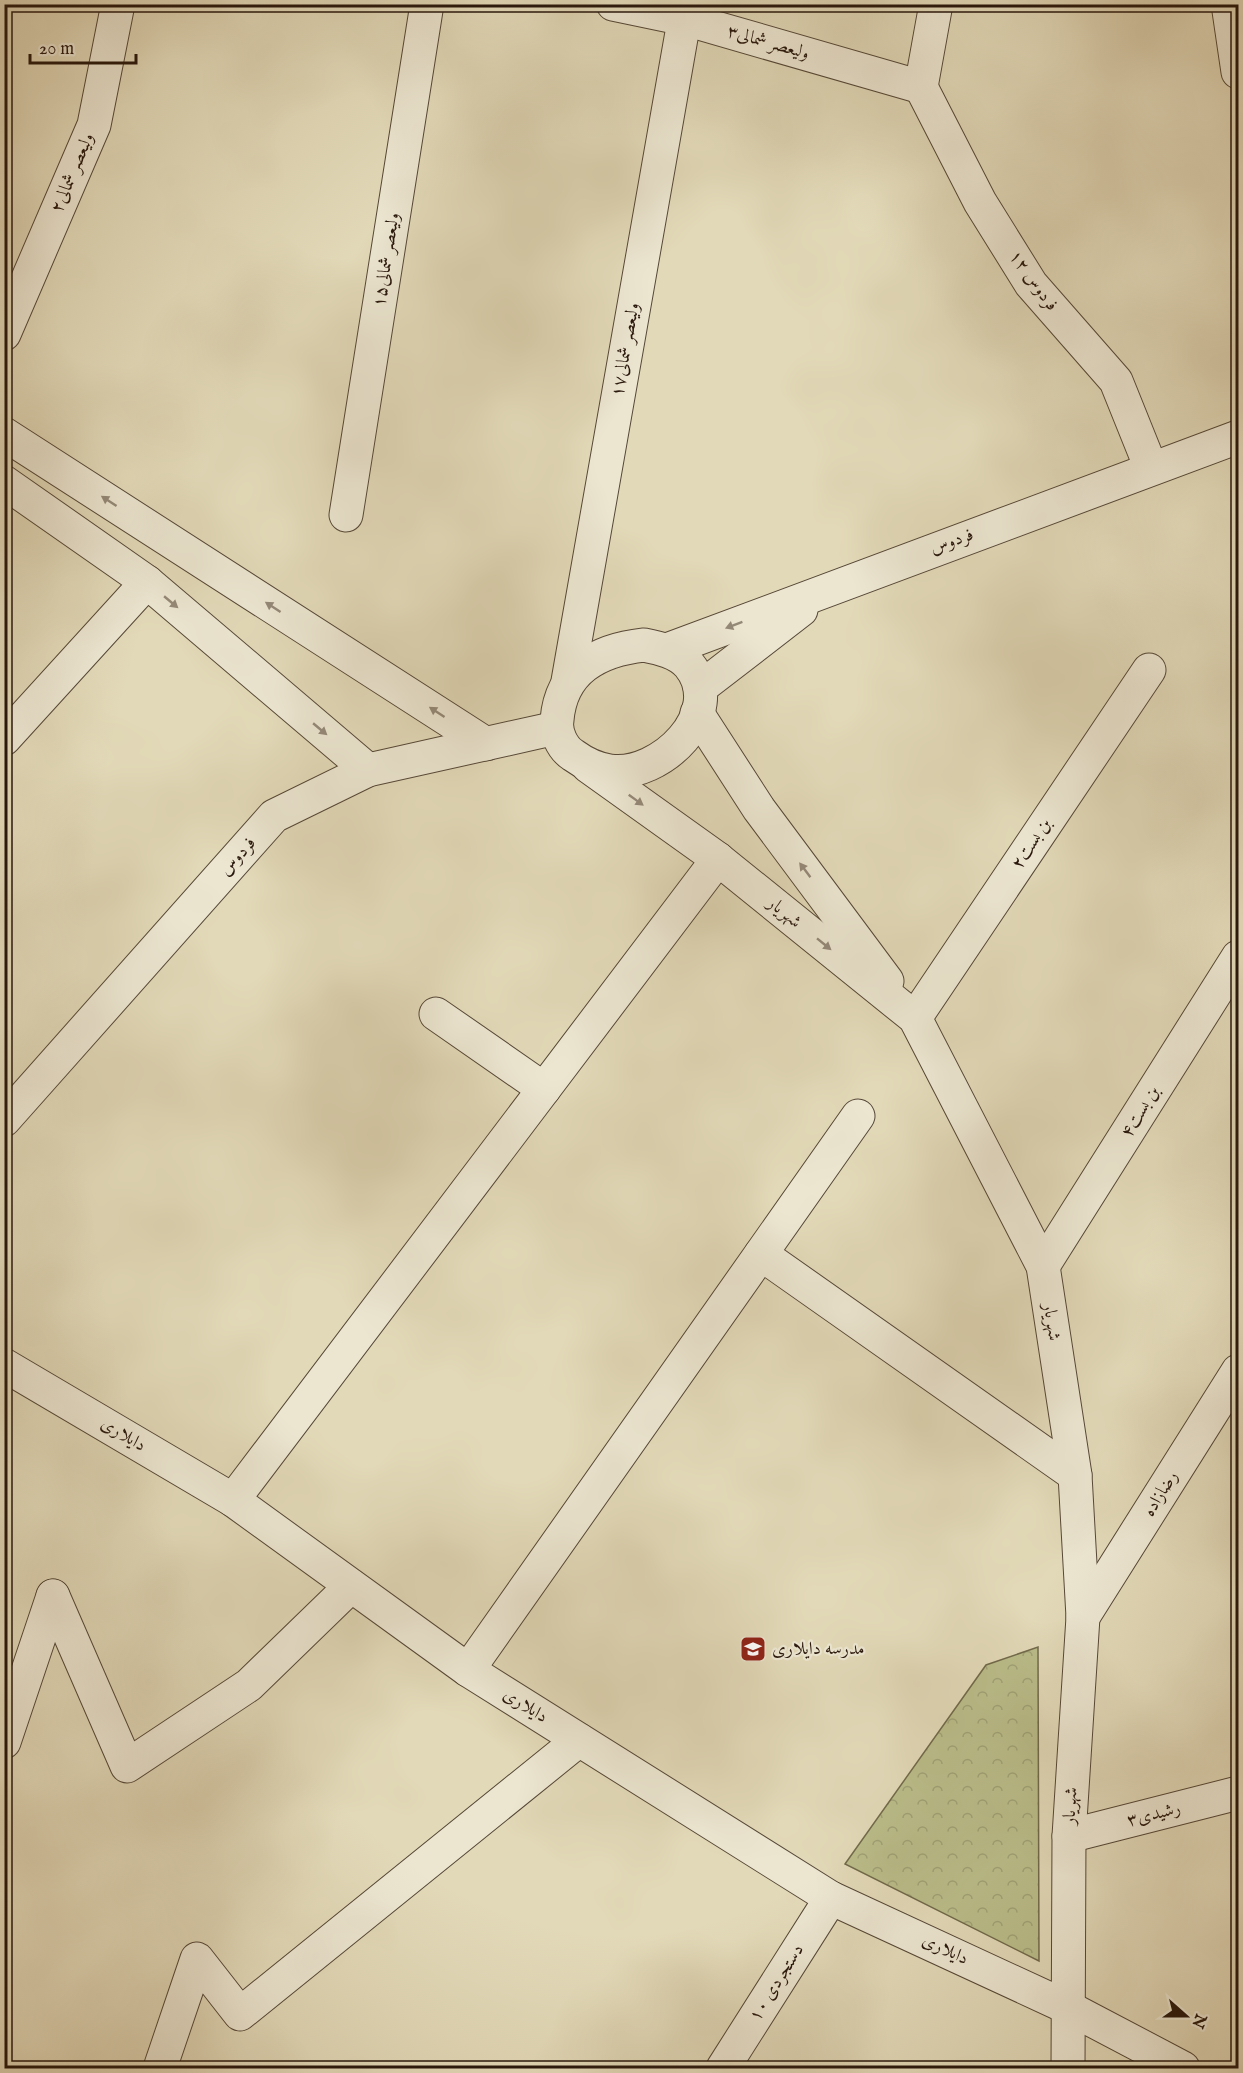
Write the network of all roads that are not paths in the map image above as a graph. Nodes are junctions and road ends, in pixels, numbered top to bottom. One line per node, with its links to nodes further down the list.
1 (118, 4): 9 (street, ولیعصر شمالی۲)
2 (428, 4): 14 (street, ولیعصر شمالی۱۵)
3 (613, 4): 6 (street, ولیعصر شمالی۳)
4 (936, 4): 8 (street)
5 (1228, 4): 7 (street)
6 (686, 12): 8 (street, ولیعصر شمالی۳); 19 (street, ولیعصر شمالی۱۷)
7 (1239, 72)
8 (921, 87): 12 (street, فردوس ۱۲)
9 (7, 318)
10 (4, 434): 23 (street, one-way to 10)
11 (1239, 437): 12 (street, فردوس)
12 (1151, 468): 16 (street, فردوس)
13 (4, 482): 15 (street)
14 (346, 515)
15 (147, 582): 22 (street); 25 (street, one-way to 25)
16 (828, 589): 17 (street, فردوس, one-way to 17); 20 (street)
17 (668, 650): 19 (street); 20 (street)
18 (1149, 670): 29 (street, بن بست۲)
19 (568, 681): 21 (street)
20 (698, 700): 24 (street); 29 (street, one-way to 20)
21 (556, 728): 23 (street, فردوس); 24 (street)
22 (4, 739)
23 (486, 744): 25 (street, فردوس)
24 (588, 766): 26 (street, شهریار, one-way to 26)
25 (368, 770): 32 (street, فردوس)
26 (718, 859): 29 (street, شهریار, one-way to 29); 30 (street)
27 (1239, 957): 34 (street, بن بست۴)
28 (436, 1014): 30 (street)
29 (915, 1018): 34 (street, شهریار)
30 (544, 1089): 38 (street)
31 (858, 1116): 33 (street)
32 (4, 1120)
33 (761, 1254): 37 (street); 41 (street)
34 (1043, 1266): 37 (street, شهریار)
35 (4, 1365): 38 (street, دایلاری)
36 (1239, 1371): 40 (street, رضازاده)
37 (1075, 1475): 40 (street, شهریار)
38 (233, 1500): 39 (street, دایلاری)
39 (351, 1586): 41 (street, دایلاری); 43 (street)
40 (1083, 1617): 45 (street, شهریار)
41 (468, 1670): 42 (street, دایلاری)
42 (579, 1740): 46 (street, دایلاری); 48 (street)
43 (4, 1742)
44 (1239, 1793): 45 (street, رشیدی۳)
45 (1069, 1836): 47 (street, شهریار)
46 (831, 1898): 47 (street, دایلاری); 49 (street, دستجردی ۱۰)
47 (1069, 2008): 50 (street, شهریار); 51 (street, دایلاری)
48 (160, 2068)
49 (723, 2068)
50 (1068, 2068)
51 (1183, 2068)

